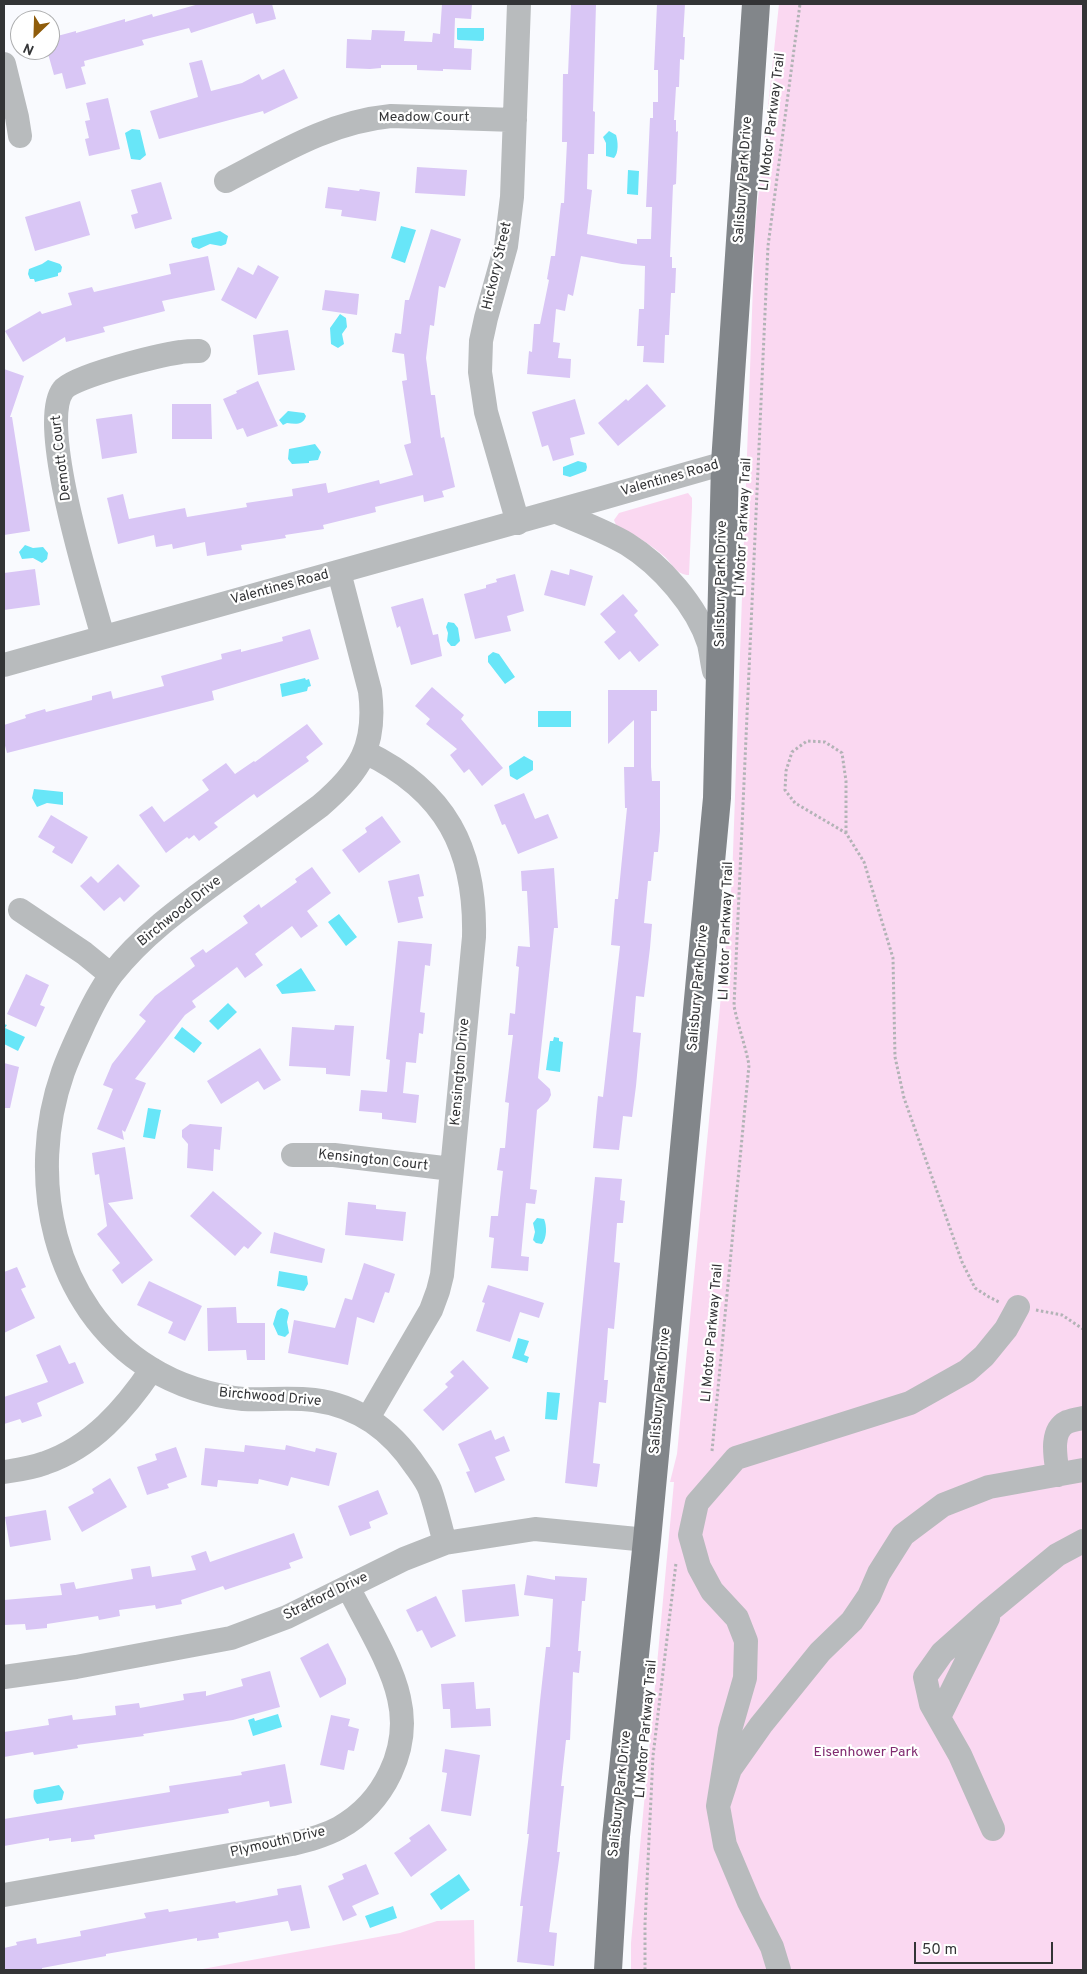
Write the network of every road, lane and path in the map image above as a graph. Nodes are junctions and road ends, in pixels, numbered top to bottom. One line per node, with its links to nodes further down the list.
1 (519, 4): 5 (street, Hickory Street)
2 (756, 4): 9 (main road, Salisbury Park Drive)
3 (800, 4): 27 (path, LI Motor Parkway Trail)
4 (4, 64): 6 (street)
5 (515, 120): 7 (street, Meadow Court); 11 (street, Hickory Street)
6 (20, 136)
7 (226, 181)
8 (200, 351): 13 (street, Demott Court)
9 (725, 463): 10 (street, Valentines Road); 15 (main road, Salisbury Park Drive)
10 (557, 512): 11 (street, Valentines Road); 15 (street)
11 (518, 523): 12 (street, Valentines Road)
12 (339, 572): 13 (street, Valentines Road); 16 (street, Birchwood Drive)
13 (103, 637): 14 (street, Valentines Road)
14 (4, 665)
15 (720, 700): 31 (main road, Salisbury Park Drive)
16 (365, 752): 19 (street, Birchwood Drive); 21 (street, Kensington Drive)
17 (846, 833): 17 (path); 22 (path)
18 (20, 910): 19 (street)
19 (112, 975): 24 (street, Birchwood Drive)
20 (293, 1155): 21 (street, Kensington Court)
21 (452, 1169): 25 (street, Kensington Drive)
22 (1018, 1307): 23 (path); 37 (street)
23 (1083, 1329)
24 (152, 1369): 25 (street, Birchwood Drive); 29 (street)
25 (368, 1418): 33 (street, Birchwood Drive)
26 (1083, 1418): 30 (street)
27 (711, 1456)
28 (1083, 1470): 30 (street)
29 (4, 1472)
30 (1058, 1475): 37 (street)
31 (648, 1540): 33 (street, Stratford Drive); 40 (main road, Salisbury Park Drive)
32 (1083, 1541): 38 (street)
33 (445, 1543): 35 (street, Stratford Drive)
34 (676, 1562): 41 (path, LI Motor Parkway Trail)
35 (348, 1587): 36 (street, Stratford Drive); 39 (street, Plymouth Drive)
36 (4, 1677)
37 (718, 1806): 42 (street)
38 (993, 1829)
39 (4, 1895)
40 (608, 1970)
41 (645, 1970)
42 (779, 1970)

